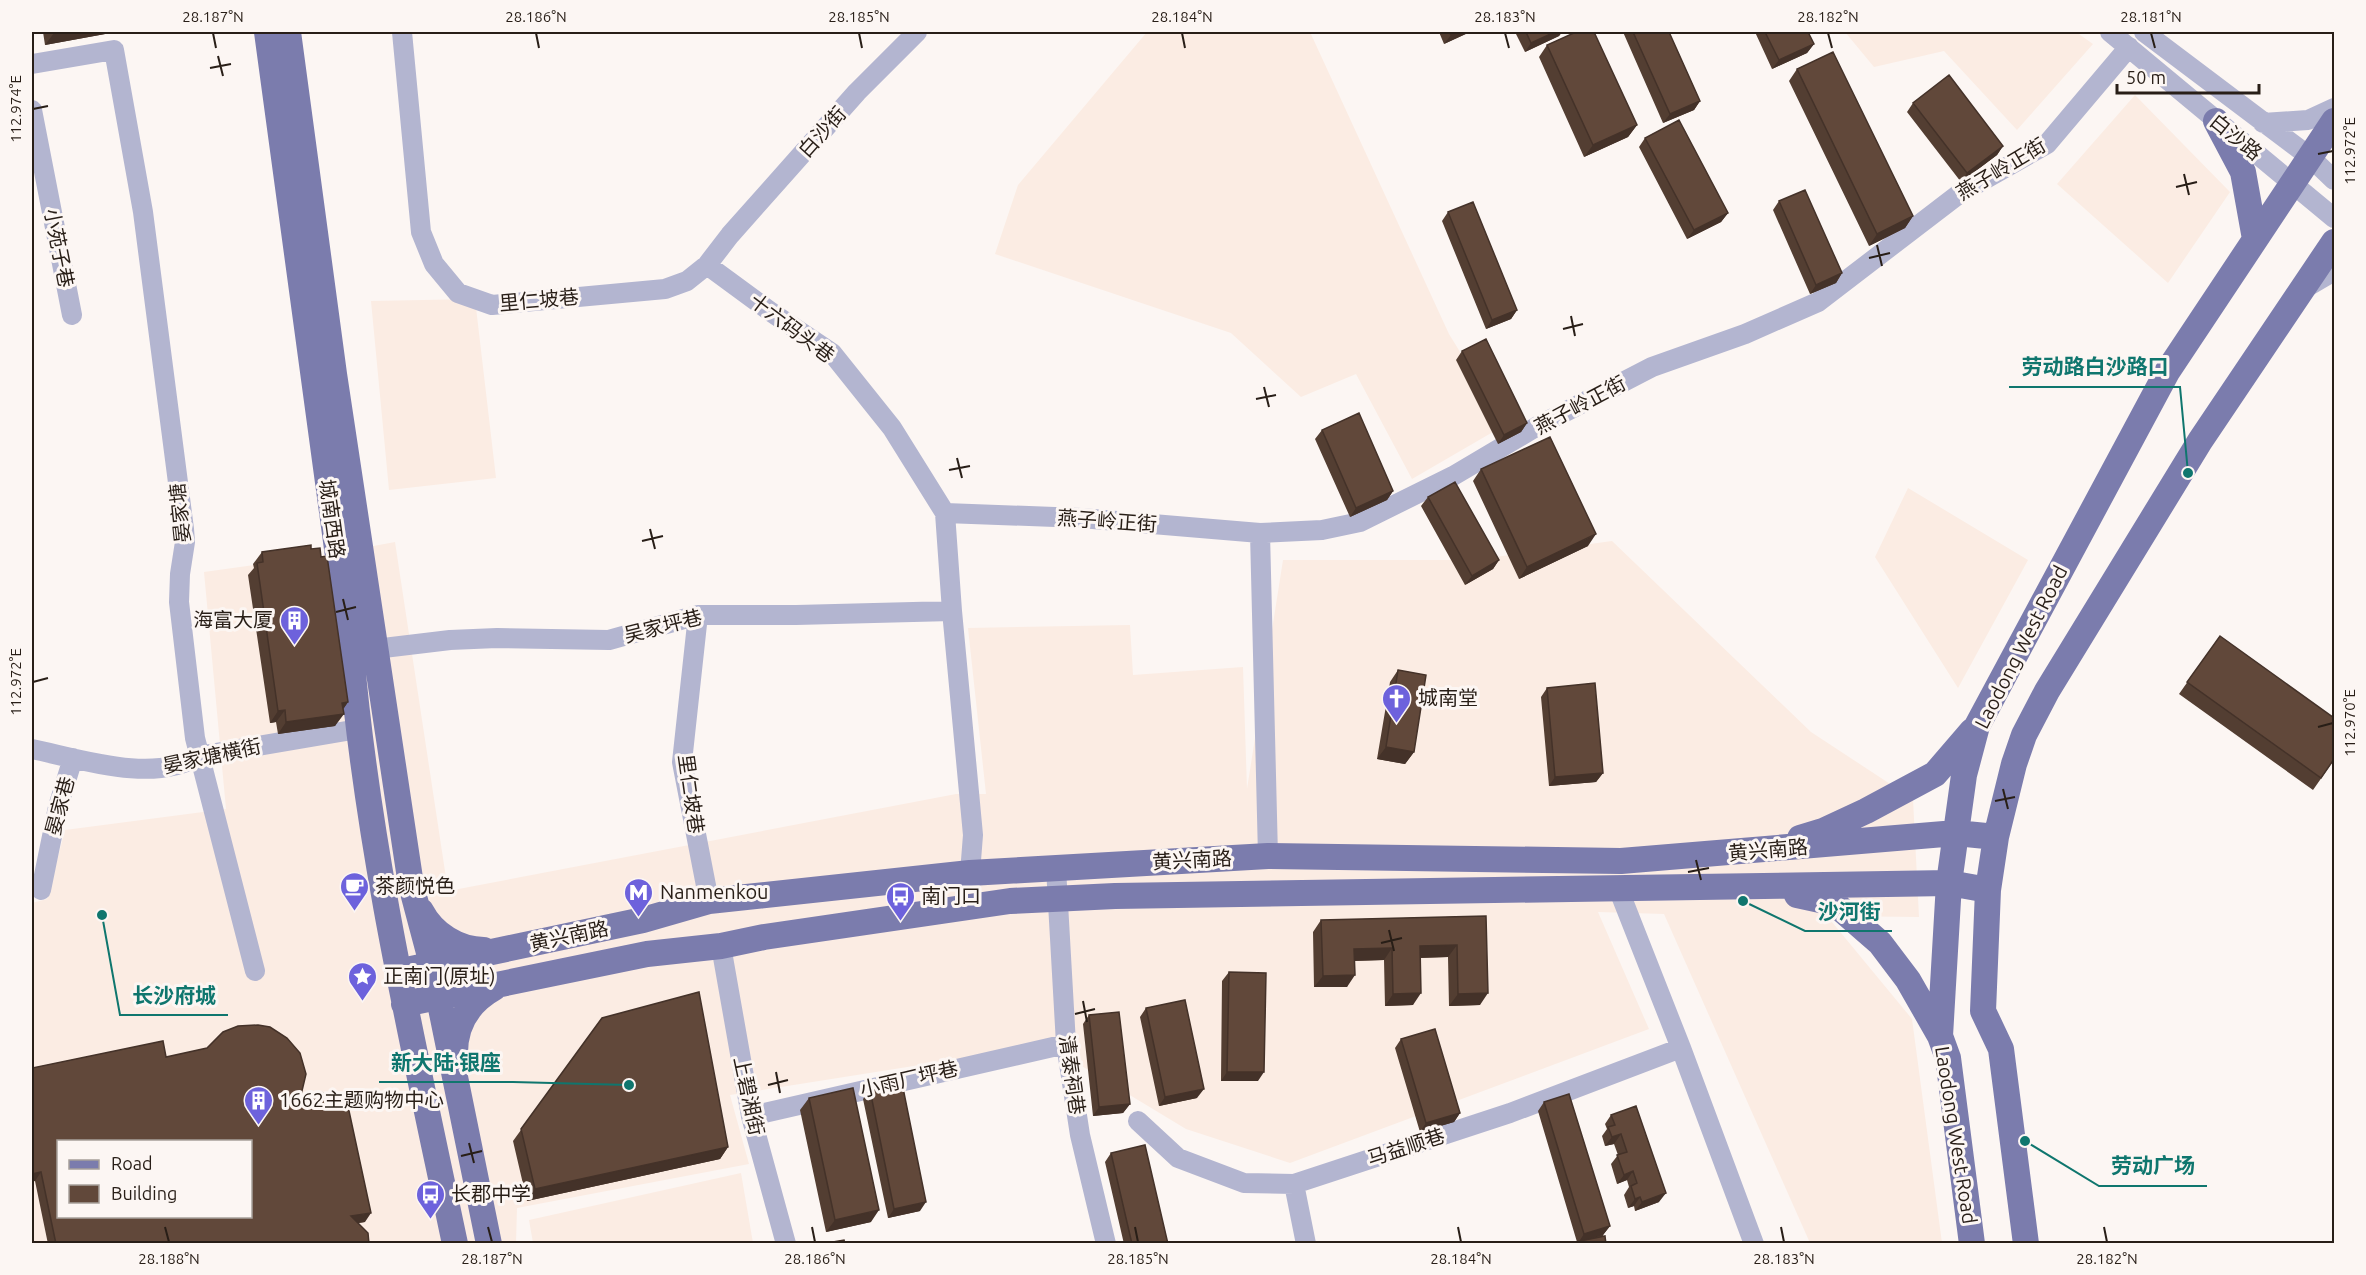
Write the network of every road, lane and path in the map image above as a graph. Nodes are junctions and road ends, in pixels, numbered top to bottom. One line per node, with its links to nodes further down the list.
1 (267, 32): 31 (main road, 城南西路)
2 (288, 32): 29 (main road, 城南西路)
3 (402, 32): 21 (street, 里仁坡巷)
4 (917, 32): 18 (street, 白沙街)
5 (2110, 32): 7 (street, 白沙路)
6 (2144, 32): 13 (street)
7 (2129, 47): 11 (street, 白沙路); 26 (street, 燕子岭正街)
8 (32, 64): 33 (street, 晏家塘)
9 (2334, 108): 13 (street)
10 (32, 110): 24 (street, 小苑子巷)
11 (2216, 121): 16 (street, 白沙路); 19 (main road)
12 (2334, 121): 14 (main road, Laodong West Road)
13 (2263, 123): 14 (street)
14 (2310, 157): 15 (street); 16 (main road, Laodong West Road)
15 (2334, 180)
16 (2292, 183): 17 (street, 白沙路); 19 (main road, Laodong West Road)
17 (2334, 218)
18 (730, 236): 21 (street, 里仁坡巷)
19 (2255, 239): 30 (main road, Laodong West Road)
20 (2334, 242): 23 (main road)
21 (707, 264): 25 (street, 十六码头巷)
22 (2334, 271): 23 (street)
23 (2303, 289): 36 (main road)
24 (72, 315)
25 (945, 513): 26 (street, 燕子岭正街); 27 (street)
26 (1260, 532): 38 (street)
27 (952, 611): 28 (street, 吴家坪巷); 40 (street)
28 (698, 615): 29 (street, 吴家坪巷); 48 (street, 里仁坡巷)
29 (375, 650): 42 (main road, 城南西路)
30 (1977, 726): 35 (main road, Laodong West Road); 37 (main road)
31 (358, 729): 33 (street, 晏家塘横街); 53 (main road, 城南西路)
32 (32, 749): 34 (street, 晏家塘横街)
33 (198, 756): 34 (street, 晏家塘横街); 52 (street, 晏家塘)
34 (73, 758): 45 (street, 晏家巷)
35 (1956, 833): 36 (main road, 黄兴南路); 37 (main road, 黄兴南路); 41 (main road, Laodong West Road)
36 (1996, 837): 46 (main road)
37 (1760, 850): 38 (main road, 黄兴南路)
38 (1268, 856): 39 (main road, 黄兴南路)
39 (1056, 868): 40 (main road, 黄兴南路); 47 (street, 清泰祠巷)
40 (970, 873): 48 (main road, 黄兴南路)
41 (1949, 883): 43 (main road, 黄兴南路); 46 (main road, 黄兴南路); 57 (main road, Laodong West Road)
42 (411, 885): 50 (main road); 51 (main road, 城南西路)
43 (1753, 885): 44 (main road, 黄兴南路); 57 (main road)
44 (1618, 888): 47 (main road, 黄兴南路); 59 (street)
45 (41, 890)
46 (1988, 890): 71 (main road)
47 (1058, 898): 49 (main road, 黄兴南路); 58 (street, 清泰祠巷)
48 (710, 901): 50 (main road, 黄兴南路)
49 (721, 946): 54 (main road, 黄兴南路); 61 (street, 上碧湘街)
50 (496, 951): 51 (main road, 黄兴南路)
51 (432, 964): 53 (main road, 黄兴南路); 55 (main road, 城南西路)
52 (255, 971)
53 (397, 972): 56 (main road, 城南西路)
54 (500, 984): 55 (main road, 黄兴南路); 60 (main road)
55 (439, 997): 56 (main road, 黄兴南路); 60 (main road, 城南西路)
56 (404, 1004): 64 (main road, 城南西路)
57 (1940, 1036): 70 (main road, Laodong West Road)
58 (1066, 1044): 61 (street, 小雨厂坪巷); 67 (street, 清泰祠巷)
59 (1681, 1048): 63 (street, 马益顺巷); 69 (street)
60 (455, 1074): 65 (main road)
61 (751, 1116): 66 (street, 上碧湘街)
62 (1138, 1121): 63 (street, 马益顺巷)
63 (1294, 1184): 68 (street)
64 (455, 1244)
65 (489, 1244)
66 (786, 1244)
67 (1106, 1244)
68 (1306, 1244)
69 (1754, 1244)
70 (1972, 1244)
71 (2026, 1244)

